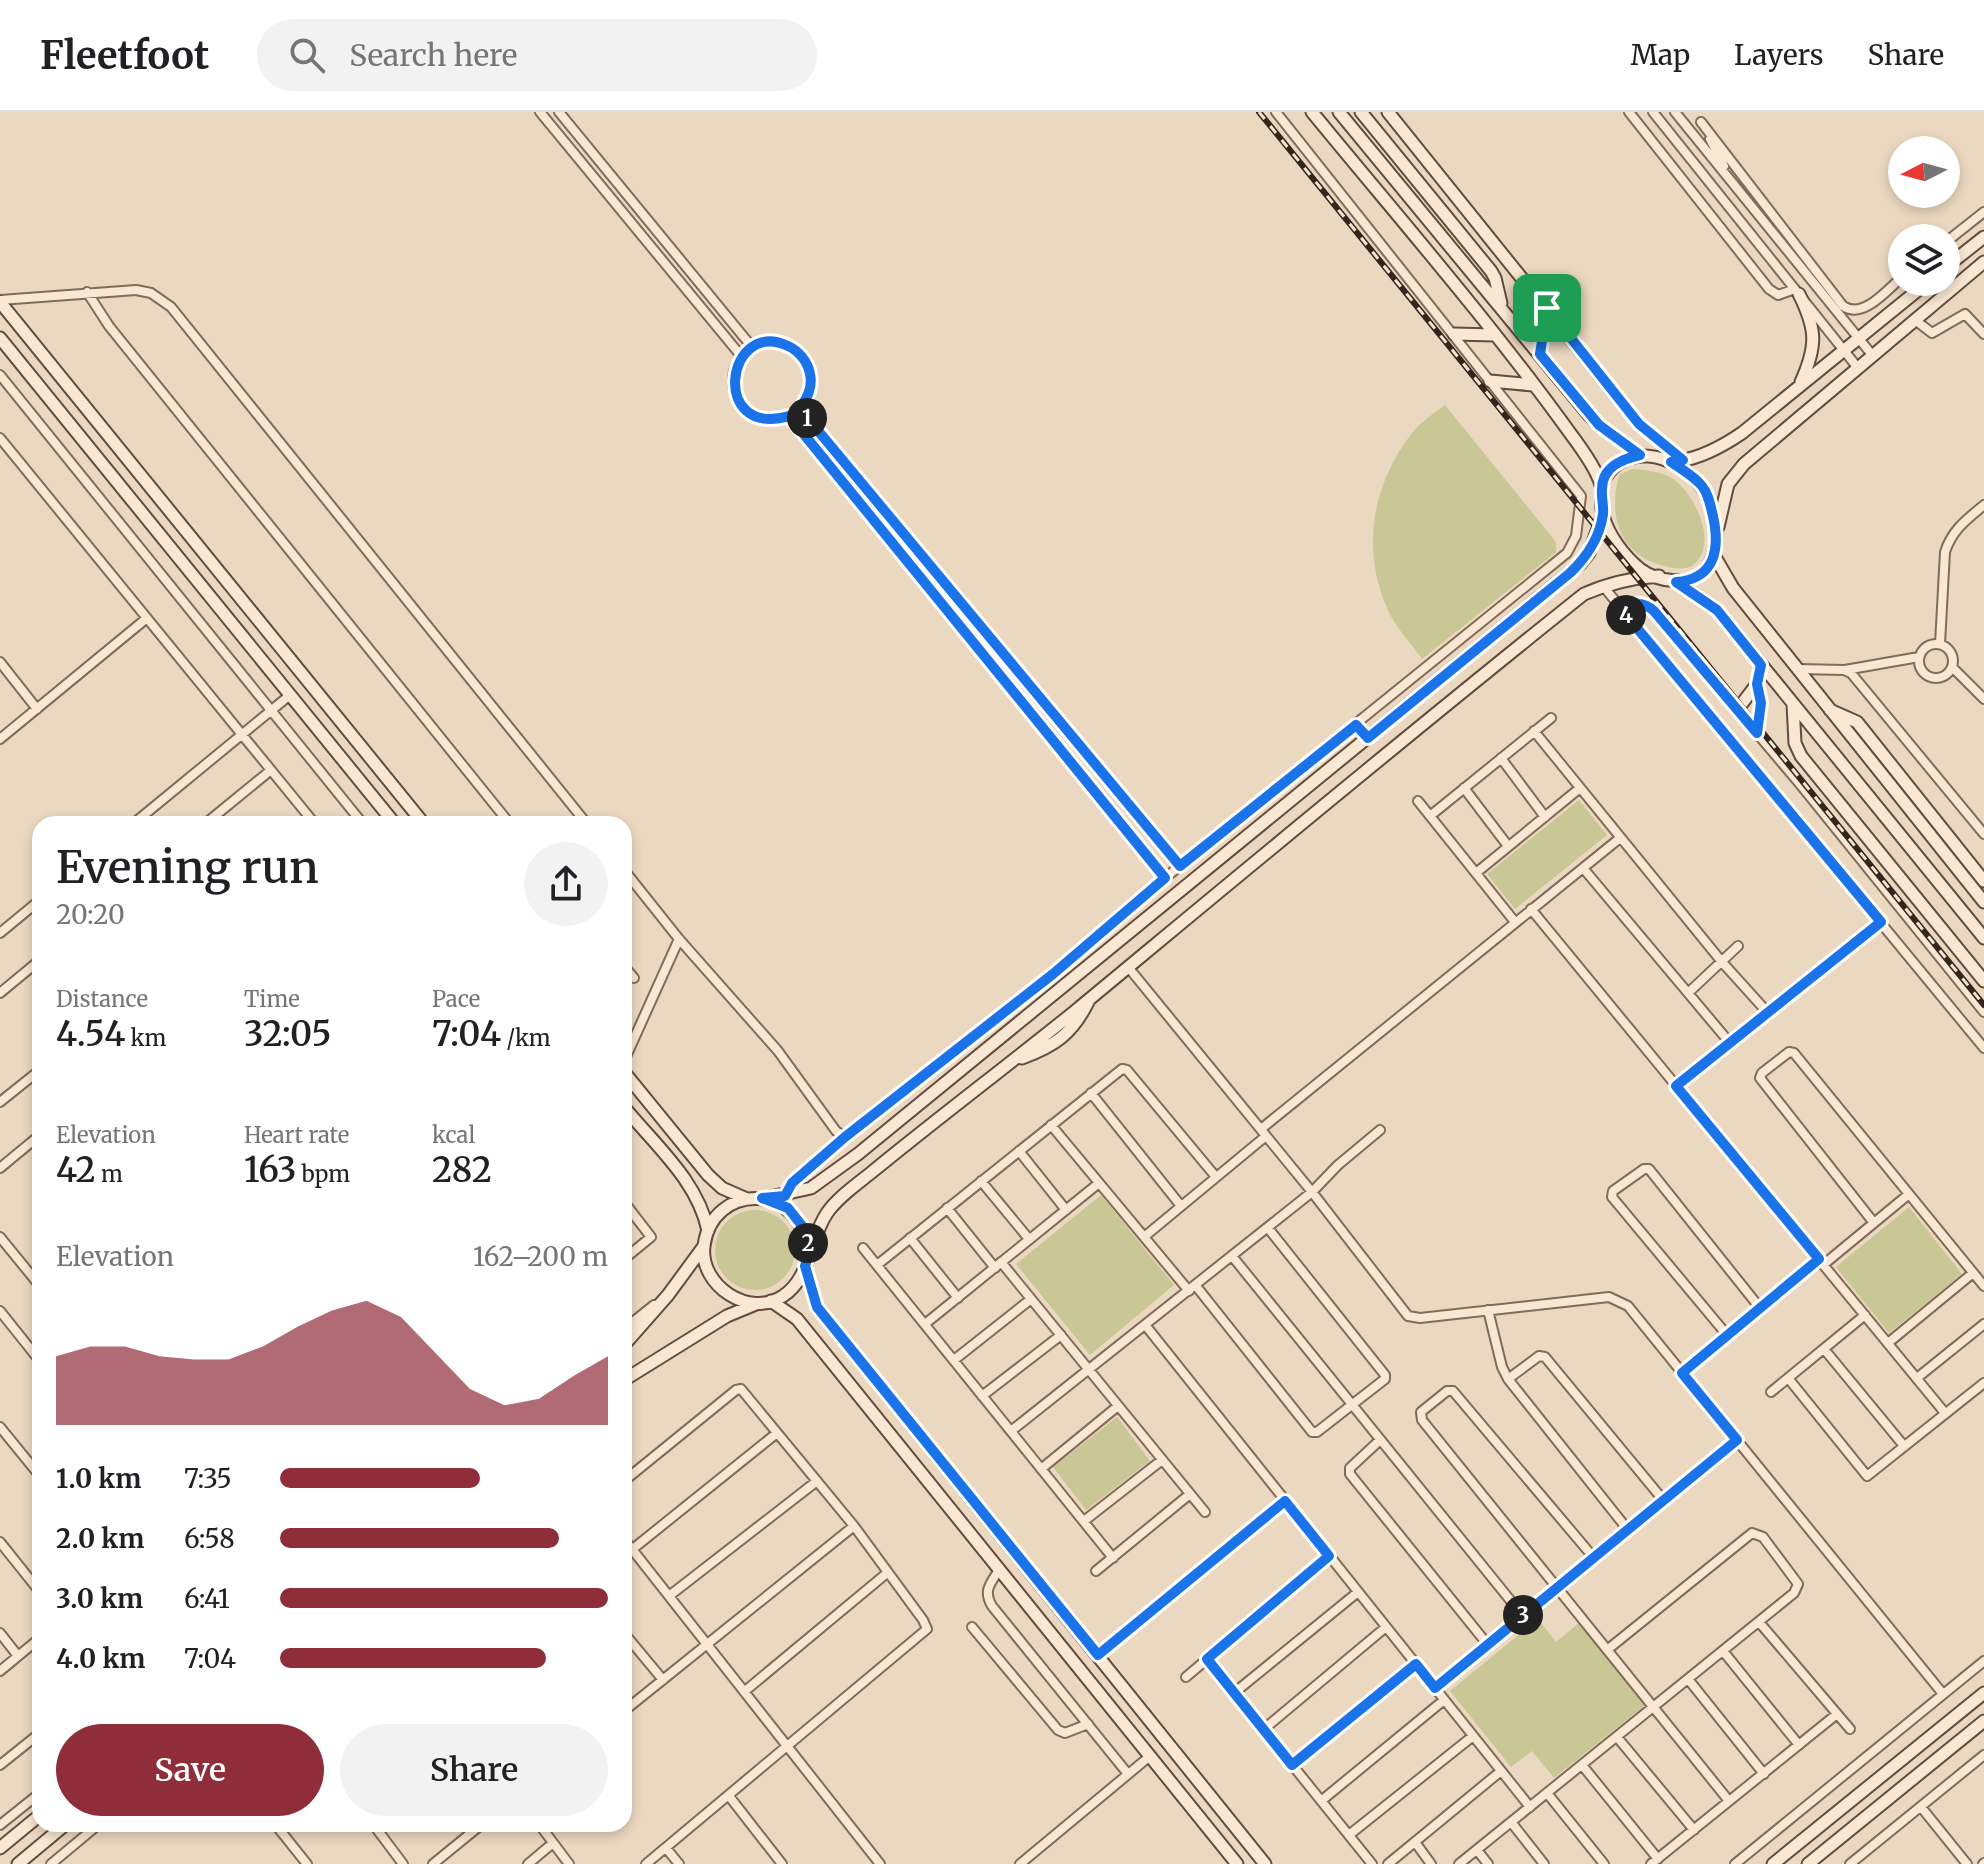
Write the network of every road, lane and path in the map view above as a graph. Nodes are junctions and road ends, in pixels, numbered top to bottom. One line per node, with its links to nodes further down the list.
1 (540, 112): 38 (street)
2 (559, 112): 34 (street)
3 (1276, 112): 29 (street)
4 (1312, 112): 31 (street)
5 (1339, 112): 25 (street)
6 (1361, 112): 25 (street)
7 (1388, 112): 26 (street)
8 (1629, 112): 21 (street)
9 (1653, 112): 21 (street)
10 (1675, 112): 13 (street)
11 (1693, 112): 12 (street)
12 (1701, 122): 13 (street); 24 (street)
13 (1731, 181): 33 (street)
14 (1984, 212): 15 (street)
15 (1960, 231)
16 (1984, 237): 17 (street)
17 (1960, 256)
18 (1984, 262): 28 (street)
19 (1888, 289): 24 (street)
20 (87, 292): 23 (street); 92 (street); 93 (street)
21 (1797, 292): 35 (street); 43 (street)
22 (1910, 296): 27 (street)
23 (0, 301): 91 (street)
24 (1872, 303): 27 (street)
25 (1502, 308): 36 (street)
26 (1547, 308): 36 (street); 48 (street)
27 (1884, 317): 33 (street)
28 (1915, 320): 30 (street); 37 (street)
29 (1454, 334): 31 (street); 41 (street)
30 (1984, 334)
31 (1494, 335): 42 (street)
32 (0, 338): 67 (street)
33 (1859, 339): 35 (street); 37 (street)
34 (752, 347): 38 (street); 44 (street)
35 (1844, 350): 39 (street); 43 (street)
36 (1540, 354): 47 (street)
37 (1873, 356): 39 (street)
38 (742, 357): 45 (street)
39 (1858, 368): 52 (street)
40 (0, 375): 73 (street)
41 (1490, 381): 42 (street); 75 (street)
42 (1533, 385): 49 (street)
43 (1799, 387): 48 (street)
44 (800, 409): 45 (street); 99 (street)
45 (789, 416): 102 (street)
46 (0, 438): 58 (street)
47 (1640, 455): 48 (street); 49 (street)
48 (1677, 461): 52 (street)
49 (1601, 485): 51 (street)
50 (1984, 505): 59 (street)
51 (1603, 515): 54 (street); 79 (street)
52 (1717, 533): 53 (street)
53 (1715, 557): 55 (street); 64 (street)
54 (1659, 576): 55 (street); 56 (street)
55 (1676, 582): 62 (street)
56 (1603, 586): 57 (street); 116 (street)
57 (1622, 610): 71 (street); 109 (street)
58 (147, 618): 70 (street); 78 (street)
59 (1940, 644): 60 (street); 63 (street)
60 (1919, 657): 63 (street); 65 (street)
61 (0, 662): 70 (street)
62 (1761, 665): 66 (street); 69 (street)
63 (1952, 667): 68 (street)
64 (1798, 669): 65 (street); 72 (street)
65 (1844, 670): 96 (street)
66 (1757, 684): 71 (street); 77 (street)
67 (290, 695): 73 (street); 90 (street)
68 (1984, 699)
69 (1793, 704): 111 (street); 119 (street)
70 (37, 709): 80 (street)
71 (1737, 710): 77 (street)
72 (1830, 710): 104 (street); 105 (street)
73 (271, 711): 78 (street); 89 (street)
74 (1551, 718): 76 (street)
75 (1356, 725): 79 (street); 99 (street)
76 (1534, 731): 81 (street); 84 (street)
77 (1757, 733): 122 (street)
78 (242, 734): 82 (street); 86 (street)
79 (1368, 738): 145 (street)
80 (0, 739)
81 (1501, 758): 83 (street); 95 (street)
82 (271, 770): 87 (street); 88 (street)
83 (1464, 788): 94 (street); 98 (street)
84 (1580, 788): 95 (street); 97 (street)
85 (1418, 801): 94 (street)
86 (143, 816)
87 (215, 816)
88 (308, 816)
89 (356, 816)
90 (388, 816)
91 (418, 816)
92 (504, 816)
93 (581, 816)
94 (1430, 816): 101 (street)
95 (1545, 817): 98 (street)
96 (1984, 834)
97 (1620, 838): 100 (street); 114 (street)
98 (1508, 846): 101 (street)
99 (1180, 866): 102 (street)
100 (1583, 868): 107 (street); 121 (street)
101 (1476, 873): 108 (street)
102 (1165, 878): 136 (street)
103 (632, 880): 112 (street)
104 (1984, 881)
105 (1984, 902)
106 (32, 907): 110 (street)
107 (1531, 909): 108 (street); 129 (street)
108 (1515, 922): 135 (street)
109 (1881, 922): 123 (street); 126 (street)
110 (0, 933)
111 (1984, 938)
112 (679, 939): 124 (street); 136 (street)
113 (1738, 946): 114 (street)
114 (1722, 962): 121 (street); 123 (street)
115 (32, 967): 120 (street)
116 (1128, 967): 135 (street); 163 (street)
117 (632, 976): 118 (street)
118 (634, 978)
119 (1984, 981)
120 (0, 993)
121 (1688, 993): 125 (street)
122 (1984, 1012)
123 (1768, 1013): 125 (street)
124 (632, 1043)
125 (1730, 1043): 129 (street)
126 (1984, 1048)
127 (32, 1076): 131 (street)
128 (632, 1082): 147 (street)
129 (1676, 1086): 164 (street)
130 (1091, 1093): 133 (street); 140 (street); 148 (street)
131 (0, 1102)
132 (632, 1116): 154 (street)
133 (1051, 1125): 138 (street); 142 (street)
134 (1380, 1130): 143 (street)
135 (1264, 1132): 140 (street); 143 (street)
136 (845, 1137): 145 (street)
137 (32, 1143): 139 (street)
138 (1019, 1151): 141 (street); 150 (street)
139 (0, 1168)
140 (1216, 1177): 148 (street)
141 (981, 1181): 149 (street); 158 (street)
142 (1099, 1183): 150 (street); 156 (street)
143 (1312, 1192): 153 (street); 177 (street)
144 (1909, 1194): 152 (street); 152 (street); 167 (street)
145 (785, 1196): 146 (street)
146 (762, 1198): 147 (street); 163 (street)
147 (747, 1199): 154 (street)
148 (1181, 1206): 156 (street)
149 (947, 1208): 157 (street); 166 (street)
150 (1066, 1210): 158 (street)
151 (632, 1212): 161 (street)
152 (1874, 1223): 164 (street)
153 (1268, 1228): 162 (street); 200 (street)
154 (708, 1231): 159 (street)
155 (0, 1237): 168 (street)
156 (1144, 1237): 170 (street)
157 (910, 1238): 165 (street); 172 (street)
158 (1029, 1239): 166 (street)
159 (704, 1246): 171 (street); 175 (street)
160 (863, 1248): 165 (street)
161 (632, 1252)
162 (1232, 1256): 170 (street); 200 (street)
163 (807, 1260): 174 (street); 244 (street)
164 (1821, 1262): 176 (street); 179 (street)
165 (877, 1265): 181 (street)
166 (998, 1265): 172 (street); 173 (street)
167 (1973, 1273): 169 (street); 187 (street)
168 (32, 1276)
169 (1984, 1286)
170 (1192, 1288): 183 (street); 200 (street)
171 (668, 1295): 180 (street); 186 (street)
172 (958, 1298): 181 (street)
173 (1031, 1299): 184 (street); 190 (street)
174 (771, 1301): 175 (street); 226 (street)
175 (756, 1304): 193 (street)
176 (1760, 1308): 185 (street); 185 (street)
177 (1488, 1310): 192 (street); 196 (street)
178 (0, 1311): 189 (street)
179 (1865, 1315): 187 (street); 188 (street)
180 (632, 1323)
181 (925, 1324): 190 (street)
182 (1984, 1324): 195 (street)
183 (1146, 1326): 191 (street); 215 (street)
184 (1061, 1335): 191 (street); 199 (street)
185 (1727, 1335): 192 (street)
186 (632, 1336)
187 (1888, 1343): 195 (street)
188 (1824, 1349): 194 (street); 208 (street)
189 (32, 1351)
190 (954, 1360): 199 (street)
191 (1089, 1370): 201 (street); 204 (street)
192 (1682, 1373): 207 (street)
193 (632, 1375)
194 (1788, 1378): 198 (street); 208 (street)
195 (1917, 1378): 202 (street)
196 (1508, 1379): 216 (street); 220 (street)
197 (1984, 1383): 202 (street)
198 (1771, 1392)
199 (982, 1396): 204 (street)
200 (1351, 1405): 206 (street)
201 (1118, 1406): 209 (street); 211 (street)
202 (1945, 1413): 208 (street)
203 (0, 1427): 210 (street)
204 (1011, 1431): 211 (street)
205 (777, 1433): 212 (street); 213 (street); 222 (street)
206 (1380, 1440): 233 (street); 241 (street)
207 (1737, 1440): 216 (street); 257 (street)
208 (1904, 1446)
209 (1162, 1460): 214 (street); 218 (street)
210 (32, 1466)
211 (1041, 1469): 218 (street)
212 (632, 1475)
213 (817, 1481): 219 (street); 232 (street)
214 (1190, 1494): 217 (street); 224 (street)
215 (1285, 1501): 223 (street); 244 (street)
216 (1664, 1501): 220 (street)
217 (1205, 1512)
218 (1084, 1521): 224 (street)
219 (854, 1526): 228 (street); 239 (street)
220 (1628, 1530): 225 (street)
221 (0, 1542): 229 (street)
222 (632, 1549): 232 (street)
223 (1329, 1556): 231 (street); 246 (street)
224 (1113, 1558): 227 (street)
225 (1594, 1558): 230 (street); 230 (street)
226 (999, 1570): 263 (street); 272 (street)
227 (1096, 1571)
228 (887, 1573): 254 (street); 269 (street)
229 (32, 1582)
230 (1557, 1588): 233 (street); 242 (street)
231 (1358, 1592): 236 (street); 255 (street)
232 (669, 1596): 239 (street)
233 (1523, 1616): 241 (street)
234 (1759, 1622): 242 (street); 243 (street); 261 (street)
235 (972, 1627): 263 (street)
236 (1386, 1627): 248 (street); 264 (street)
237 (0, 1633): 245 (street)
238 (632, 1643): 252 (street)
239 (708, 1644): 252 (street); 254 (street)
240 (32, 1645): 245 (street)
241 (1488, 1645): 253 (street)
242 (1607, 1650): 260 (street)
243 (1723, 1651): 251 (street); 270 (street)
244 (1098, 1655): 316 (street)
245 (18, 1656): 249 (street)
246 (1207, 1659): 250 (street); 255 (street)
247 (1984, 1661): 257 (street)
248 (1416, 1664): 253 (street); 274 (street)
249 (0, 1671)
250 (1186, 1677)
251 (1688, 1679): 260 (street); 278 (street)
252 (663, 1680): 259 (street)
253 (1435, 1688): 258 (street)
254 (745, 1691): 269 (street)
255 (1234, 1693): 264 (street)
256 (1984, 1693): 325 (street)
257 (1943, 1694): 324 (street)
258 (1444, 1700): 266 (street); 282 (street)
259 (632, 1705)
260 (1652, 1708): 267 (street); 283 (street)
261 (1837, 1714): 265 (street); 270 (street)
262 (1984, 1721): 326 (street)
263 (1088, 1724): 277 (street)
264 (1264, 1729): 274 (street)
265 (1850, 1729)
266 (1473, 1736): 276 (street); 296 (street)
267 (1617, 1737): 275 (street); 289 (street)
268 (32, 1739): 273 (street)
269 (786, 1744): 280 (street); 313 (street)
270 (1799, 1745): 278 (street)
271 (1984, 1755): 285 (street)
272 (1150, 1756): 277 (street); 315 (street)
273 (0, 1765)
274 (1292, 1765): 282 (street)
275 (1582, 1765): 279 (street); 302 (street)
276 (1501, 1771): 284 (street); 297 (street)
277 (1128, 1774): 314 (street)
278 (1764, 1774): 283 (street)
279 (1547, 1793): 284 (street); 323 (street)
280 (729, 1796): 300 (street); 312 (street)
281 (32, 1799): 288 (street)
282 (1321, 1801): 296 (street)
283 (1729, 1801): 289 (street)
284 (1530, 1807): 287 (street)
285 (1921, 1807): 327 (street); 328 (street)
286 (32, 1822): 299 (street)
287 (1511, 1822): 301 (street); 322 (street)
288 (0, 1825)
289 (1694, 1830): 302 (street)
290 (56, 1832): 303 (street)
291 (89, 1832): 304 (street)
292 (281, 1832): 305 (street)
293 (379, 1832): 306 (street)
294 (472, 1832): 307 (street)
295 (545, 1832): 298 (street)
296 (1349, 1835): 317 (street)
297 (1415, 1842): 318 (street); 319 (street)
298 (553, 1843): 308 (street); 309 (street)
299 (0, 1848)
300 (666, 1848): 310 (street); 311 (street)
301 (1477, 1850): 320 (street); 321 (street)
302 (1655, 1861)
303 (18, 1864)
304 (51, 1864)
305 (307, 1864)
306 (403, 1864)
307 (433, 1864)
308 (528, 1864)
309 (569, 1864)
310 (646, 1864)
311 (679, 1864)
312 (782, 1864)
313 (880, 1864)
314 (1020, 1864)
315 (1237, 1864)
316 (1265, 1864)
317 (1372, 1864)
318 (1388, 1864)
319 (1431, 1864)
320 (1459, 1864)
321 (1488, 1864)
322 (1544, 1864)
323 (1604, 1864)
324 (1735, 1864)
325 (1773, 1864)
326 (1808, 1864)
327 (1850, 1864)
328 (1967, 1864)

